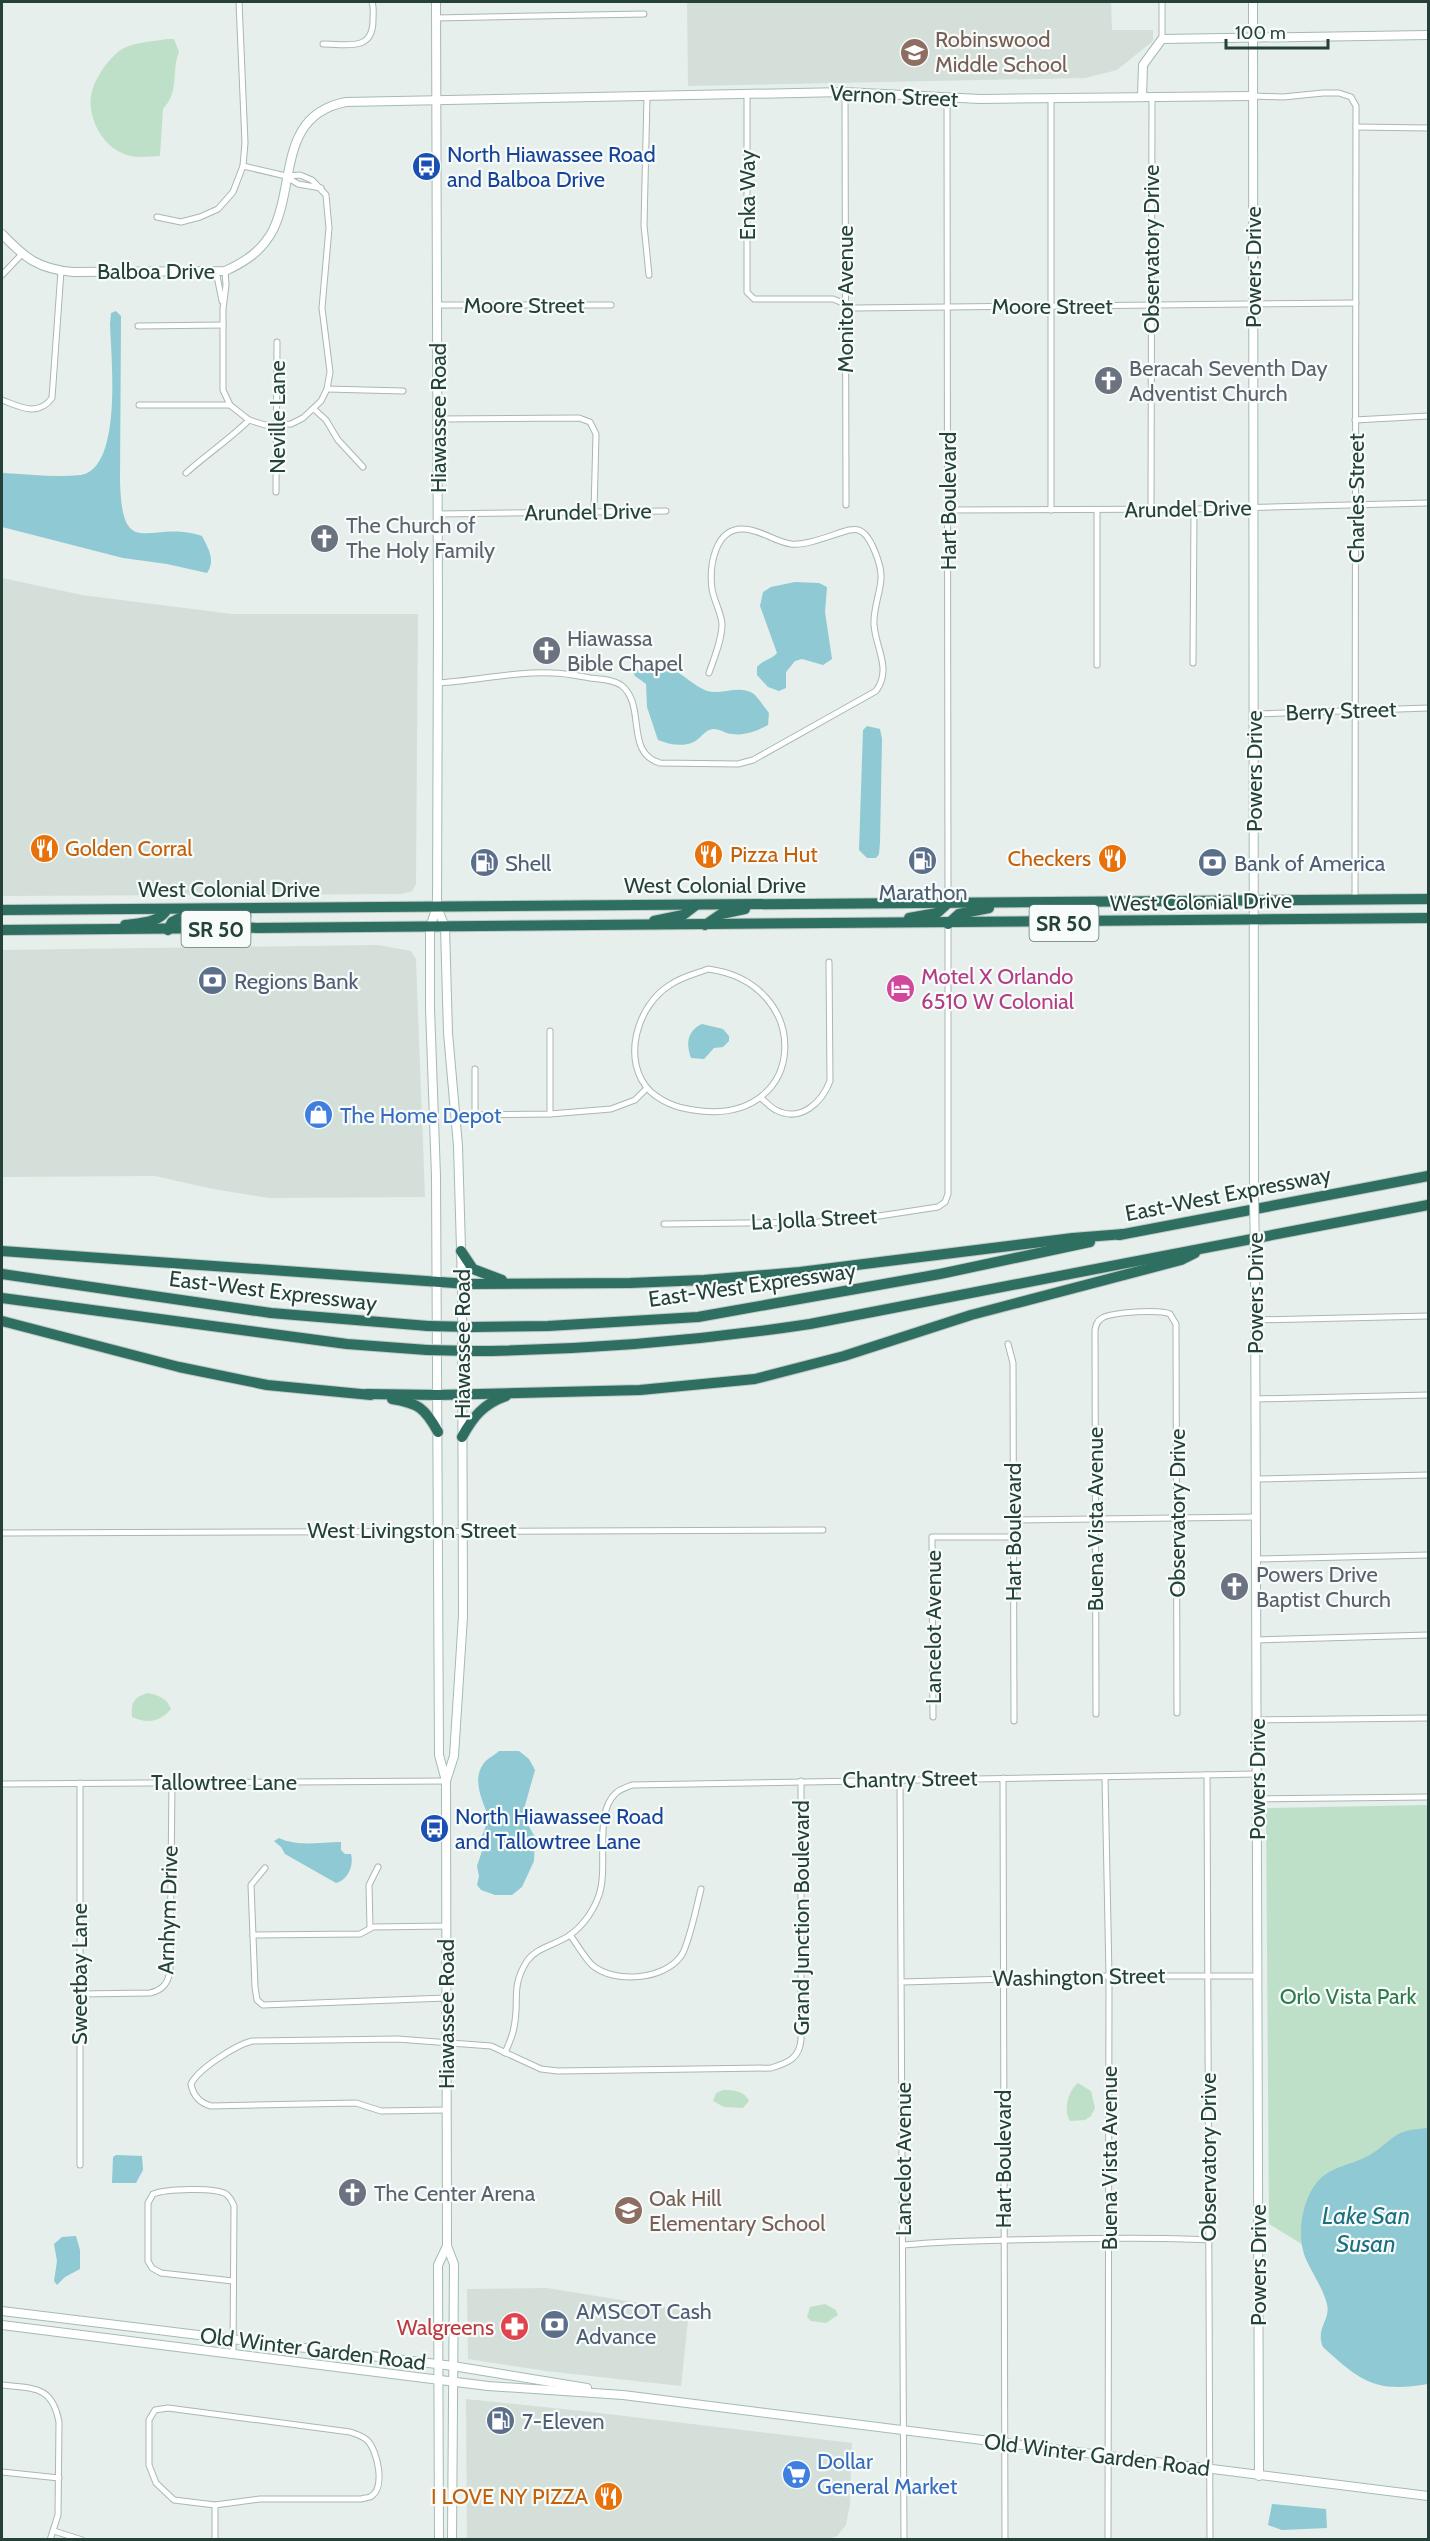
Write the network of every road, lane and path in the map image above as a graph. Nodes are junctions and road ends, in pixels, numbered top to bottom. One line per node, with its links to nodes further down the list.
1 (239, 2): 23 (street)
2 (372, 2): 11 (street)
3 (436, 2): 7 (main road, Hiawassee Road)
4 (1162, 2): 10 (street)
5 (1253, 2): 9 (main road, Powers Drive)
6 (644, 14): 7 (street)
7 (436, 18): 20 (main road, Hiawassee Road)
8 (1428, 35): 9 (main road)
9 (1253, 37): 10 (main road); 15 (main road, Powers Drive)
10 (1162, 39): 16 (main road)
11 (323, 44)
12 (845, 92): 13 (main road, Vernon Street); 18 (main road, Vernon Street); 34 (street, Monitor Avenue)
13 (747, 94): 14 (main road, Vernon Street); 32 (street, Enka Way)
14 (647, 96): 20 (main road, Vernon Street); 30 (street)
15 (1253, 96): 16 (main road, Vernon Street); 17 (street, Vernon Street); 35 (main road, Powers Drive)
16 (1147, 97): 19 (main road, Vernon Street); 38 (street, Observatory Drive)
17 (1351, 97): 21 (street, Charles Street)
18 (947, 98): 19 (main road, Vernon Street); 39 (street, Hart Boulevard)
19 (1051, 98): 40 (street)
20 (436, 100): 24 (main road, Balboa Drive); 36 (main road, Hiawassee Road)
21 (1356, 127): 22 (street); 33 (street, Charles Street)
22 (1428, 128)
23 (243, 166): 24 (street); 25 (street)
24 (286, 176): 29 (main road, Balboa Drive); 44 (street)
25 (157, 217)
26 (2, 234): 27 (main road, Balboa Drive)
27 (22, 254): 28 (main road, Balboa Drive); 31 (street)
28 (61, 271): 29 (main road, Balboa Drive); 46 (street)
29 (220, 271): 41 (street)
30 (649, 275)
31 (2, 276)
32 (750, 297): 34 (street, Moore Street)
33 (1356, 303): 35 (street, Moore Street); 53 (street, Charles Street)
34 (845, 304): 39 (street, Moore Street); 59 (street, Monitor Avenue)
35 (1253, 304): 38 (street, Moore Street); 61 (main road, Powers Drive)
36 (437, 305): 37 (street, Moore Street); 51 (main road, Hiawassee Road)
37 (611, 305)
38 (1151, 305): 40 (street, Moore Street); 66 (street, Observatory Drive)
39 (948, 306): 40 (street, Moore Street); 63 (street, Hart Boulevard)
40 (1049, 306): 64 (street)
41 (223, 325): 42 (street); 48 (street)
42 (138, 326)
43 (277, 342): 54 (street, Neville Lane)
44 (327, 389): 45 (street); 49 (street)
45 (403, 391)
46 (2, 400)
47 (139, 405): 48 (street)
48 (230, 405): 52 (street)
49 (315, 410): 54 (street); 55 (street)
50 (1428, 416): 53 (street)
51 (438, 419): 68 (street); 69 (main road, Hiawassee Road)
52 (249, 420): 54 (street); 56 (street)
53 (1355, 420): 60 (street, Charles Street)
54 (277, 426): 57 (street, Neville Lane)
55 (363, 467)
56 (186, 473)
57 (276, 492)
58 (1428, 502): 60 (street, Arundel Drive)
59 (846, 505)
60 (1356, 506): 61 (street, Arundel Drive); 75 (street, Charles Street)
61 (1254, 508): 62 (street, Arundel Drive); 76 (main road, Powers Drive)
62 (1194, 509): 66 (street, Arundel Drive); 70 (street)
63 (948, 510): 64 (street, Arundel Drive); 80 (street, Hart Boulevard)
64 (1051, 510): 65 (street, Arundel Drive)
65 (1097, 510): 66 (street, Arundel Drive); 71 (street)
66 (1151, 510)
67 (666, 511): 68 (street, Arundel Drive)
68 (594, 512): 69 (street, Arundel Drive)
69 (438, 514): 73 (main road, Hiawassee Road)
70 (1193, 663)
71 (1097, 665)
72 (709, 673): 73 (street)
73 (438, 683): 84 (main road, Hiawassee Road)
74 (1428, 708): 75 (street, Berry Street)
75 (1356, 711): 76 (street, Berry Street); 78 (street, Charles Street)
76 (1254, 714): 79 (main road, Powers Drive)
77 (1428, 898): 78 (highway, West Colonial Drive / SR 50)
78 (1355, 900): 79 (highway, West Colonial Drive / SR 50)
79 (1253, 901): 81 (highway, West Colonial Drive / SR 50); 89 (main road, Powers Drive)
80 (948, 903): 81 (highway, West Colonial Drive / SR 50); 83 (highway, West Colonial Drive / SR 50); 90 (highway)
81 (1019, 903): 91 (highway)
82 (696, 904): 83 (highway, West Colonial Drive / SR 50); 84 (highway, West Colonial Drive / SR 50); 93 (highway)
83 (772, 904): 92 (highway)
84 (437, 907): 85 (highway, West Colonial Drive / SR 50); 94 (main road, Hiawassee Road); 95 (main road, Hiawassee Road)
85 (268, 908): 86 (highway, West Colonial Drive / SR 50); 98 (highway)
86 (168, 909): 87 (highway, West Colonial Drive / SR 50); 97 (highway)
87 (2, 910)
88 (1428, 918): 89 (highway, West Colonial Drive / SR 50)
89 (1253, 921): 91 (highway, West Colonial Drive / SR 50); 120 (main road, Powers Drive, bridge)
90 (876, 924): 91 (highway, West Colonial Drive / SR 50); 92 (highway, West Colonial Drive / SR 50)
91 (948, 924): 109 (street, La Jolla Street)
92 (705, 925): 93 (highway, West Colonial Drive / SR 50)
93 (630, 926): 95 (highway, West Colonial Drive / SR 50)
94 (430, 927): 95 (highway, West Colonial Drive / SR 50); 98 (highway, West Colonial Drive / SR 50); 115 (main road, Hiawassee Road)
95 (445, 927): 105 (main road, Hiawassee Road)
96 (2, 930): 97 (highway, West Colonial Drive / SR 50)
97 (101, 930): 98 (highway, West Colonial Drive / SR 50)
98 (168, 930)
99 (829, 962): 103 (street)
100 (550, 1031): 104 (street)
101 (475, 1069): 106 (street)
102 (647, 1088): 103 (street); 103 (street); 104 (street)
103 (761, 1098)
104 (550, 1114): 106 (street)
105 (455, 1115): 106 (street); 113 (main road, Hiawassee Road)
106 (476, 1115)
107 (1428, 1176): 110 (highway, East-West Expressway)
108 (1428, 1205): 111 (highway, East-West Expressway)
109 (664, 1224)
110 (1124, 1234): 114 (highway, East-West Expressway, bridge); 117 (highway)
111 (1203, 1249): 118 (highway, East-West Expressway, bridge); 126 (highway)
112 (2, 1251): 115 (highway)
113 (461, 1251): 116 (main road, Hiawassee Road); 117 (highway)
114 (2, 1274)
115 (437, 1281): 116 (highway); 127 (main road, Hiawassee Road)
116 (462, 1283): 117 (highway); 125 (main road, Hiawassee Road)
117 (514, 1283)
118 (2, 1298)
119 (1428, 1316): 120 (street)
120 (1255, 1320): 129 (main road, Powers Drive)
121 (2, 1321): 124 (highway)
122 (1096, 1324): 135 (street, Observatory Drive); 136 (street, Buena Vista Avenue)
123 (1008, 1344): 137 (street, Hart Boulevard)
124 (367, 1394): 127 (highway); 130 (highway)
125 (462, 1394): 126 (highway); 127 (highway); 131 (main road, Hiawassee Road)
126 (512, 1394): 131 (highway)
127 (438, 1395): 130 (main road, Hiawassee Road)
128 (1428, 1395): 129 (street)
129 (1255, 1399): 133 (main road, Powers Drive)
130 (438, 1432): 138 (main road, Hiawassee Road)
131 (462, 1437): 139 (main road, Hiawassee Road)
132 (1428, 1475): 133 (street)
133 (1256, 1479): 134 (main road, Powers Drive)
134 (1256, 1517): 135 (street); 144 (main road, Powers Drive)
135 (1176, 1518): 136 (street); 147 (street, Observatory Drive)
136 (1094, 1519): 137 (street); 148 (street, Buena Vista Avenue)
137 (1013, 1520): 142 (street, Hart Boulevard)
138 (438, 1530): 139 (street, West Livingston Street); 141 (street, West Livingston Street); 159 (main road, Hiawassee Road)
139 (463, 1530): 140 (street, West Livingston Street); 159 (main road, Hiawassee Road)
140 (823, 1530)
141 (2, 1533)
142 (1012, 1537): 149 (street, Lancelot Avenue); 152 (street, Hart Boulevard)
143 (1428, 1555): 144 (street)
144 (1256, 1559): 146 (main road, Powers Drive)
145 (1428, 1635): 146 (street)
146 (1256, 1640): 151 (main road, Powers Drive)
147 (1177, 1713)
148 (1096, 1714)
149 (933, 1717)
150 (1428, 1718): 151 (street)
151 (1256, 1720): 153 (main road, Powers Drive)
152 (1014, 1721)
153 (1257, 1774): 154 (street, Chantry Street); 164 (main road, Powers Drive)
154 (1207, 1775): 155 (street, Chantry Street); 174 (street, Observatory Drive)
155 (1105, 1777): 156 (street, Chantry Street); 172 (street, Buena Vista Avenue)
156 (1003, 1778): 157 (street, Chantry Street); 175 (street, Hart Boulevard)
157 (900, 1779): 160 (street, Chantry Street); 176 (street, Lancelot Avenue)
158 (172, 1781): 159 (street, Tallowtree Lane); 161 (street, Tallowtree Lane); 177 (street, Arnhym Drive)
159 (446, 1781): 168 (main road, Hiawassee Road)
160 (801, 1781): 171 (street, Chantry Street); 180 (street, Grand Junction Boulevard)
161 (80, 1783): 162 (street, Tallowtree Lane); 177 (street, Sweetbay Lane)
162 (2, 1784)
163 (1428, 1797): 164 (street)
164 (1257, 1799): 173 (main road, Powers Drive)
165 (378, 1867): 169 (street)
166 (265, 1868): 170 (street)
167 (701, 1889): 171 (street)
168 (446, 1926): 169 (street); 178 (main road, Hiawassee Road)
169 (370, 1928): 170 (street)
170 (253, 1935): 178 (street)
171 (570, 1935): 180 (street, Chantry Street)
172 (1109, 1976): 174 (street, Washington Street); 175 (street, Washington Street); 183 (street, Buena Vista Avenue)
173 (1257, 1976): 174 (street, Washington Street); 204 (main road, Powers Drive)
174 (1208, 1977): 185 (street, Observatory Drive)
175 (1002, 1978): 176 (street, Washington Street); 184 (street, Hart Boulevard)
176 (902, 1982): 186 (street, Lancelot Avenue)
177 (79, 1994): 182 (street, Sweetbay Lane)
178 (446, 1998): 179 (main road, Hiawassee Road)
179 (447, 2043): 180 (street, Grand Junction Boulevard); 181 (main road, Hiawassee Road); 181 (street, Grand Junction Boulevard)
180 (506, 2054)
181 (447, 2110): 187 (main road, Hiawassee Road)
182 (80, 2164)
183 (1109, 2238): 184 (street); 185 (street); 201 (street, Buena Vista Avenue)
184 (1003, 2240): 186 (street); 200 (street, Hart Boulevard)
185 (1209, 2240): 202 (street, Observatory Drive)
186 (903, 2244): 199 (street, Lancelot Avenue)
187 (447, 2246): 193 (main road, Hiawassee Road); 194 (main road, Hiawassee Road)
188 (233, 2281): 188 (street); 191 (street)
189 (2, 2311): 191 (main road, Old Winter Garden Road)
190 (2, 2325): 192 (main road, Old Winter Garden Road)
191 (233, 2338): 192 (street); 193 (main road, Old Winter Garden Road)
192 (233, 2354): 195 (main road, Old Winter Garden Road)
193 (438, 2365): 194 (main road, Old Winter Garden Road); 195 (main road, Hiawassee Road)
194 (453, 2367): 196 (main road, Hiawassee Road); 198 (main road, Old Winter Garden Road)
195 (438, 2380): 196 (main road, Old Winter Garden Road); 212 (main road, Hiawassee Road)
196 (452, 2382): 198 (main road, Old Winter Garden Road); 213 (main road, Hiawassee Road)
197 (2, 2385): 205 (street)
198 (622, 2395): 199 (main road, Old Winter Garden Road)
199 (903, 2430): 200 (main road, Old Winter Garden Road); 214 (street, Lancelot Avenue)
200 (1004, 2443): 201 (main road, Old Winter Garden Road); 215 (street, Hart Boulevard)
201 (1107, 2456): 202 (main road, Old Winter Garden Road); 216 (street, Buena Vista Avenue)
202 (1209, 2470): 204 (main road, Old Winter Garden Road); 217 (street, Observatory Drive)
203 (2, 2472): 205 (street)
204 (1259, 2476): 206 (main road, Old Winter Garden Road)
205 (59, 2478): 208 (street)
206 (1428, 2496)
207 (214, 2505): 207 (street); 211 (street)
208 (54, 2531): 209 (street); 210 (street)
209 (50, 2540)
210 (82, 2540)
211 (214, 2540)
212 (439, 2540)
213 (452, 2540)
214 (904, 2540)
215 (1005, 2540)
216 (1108, 2540)
217 (1210, 2540)

